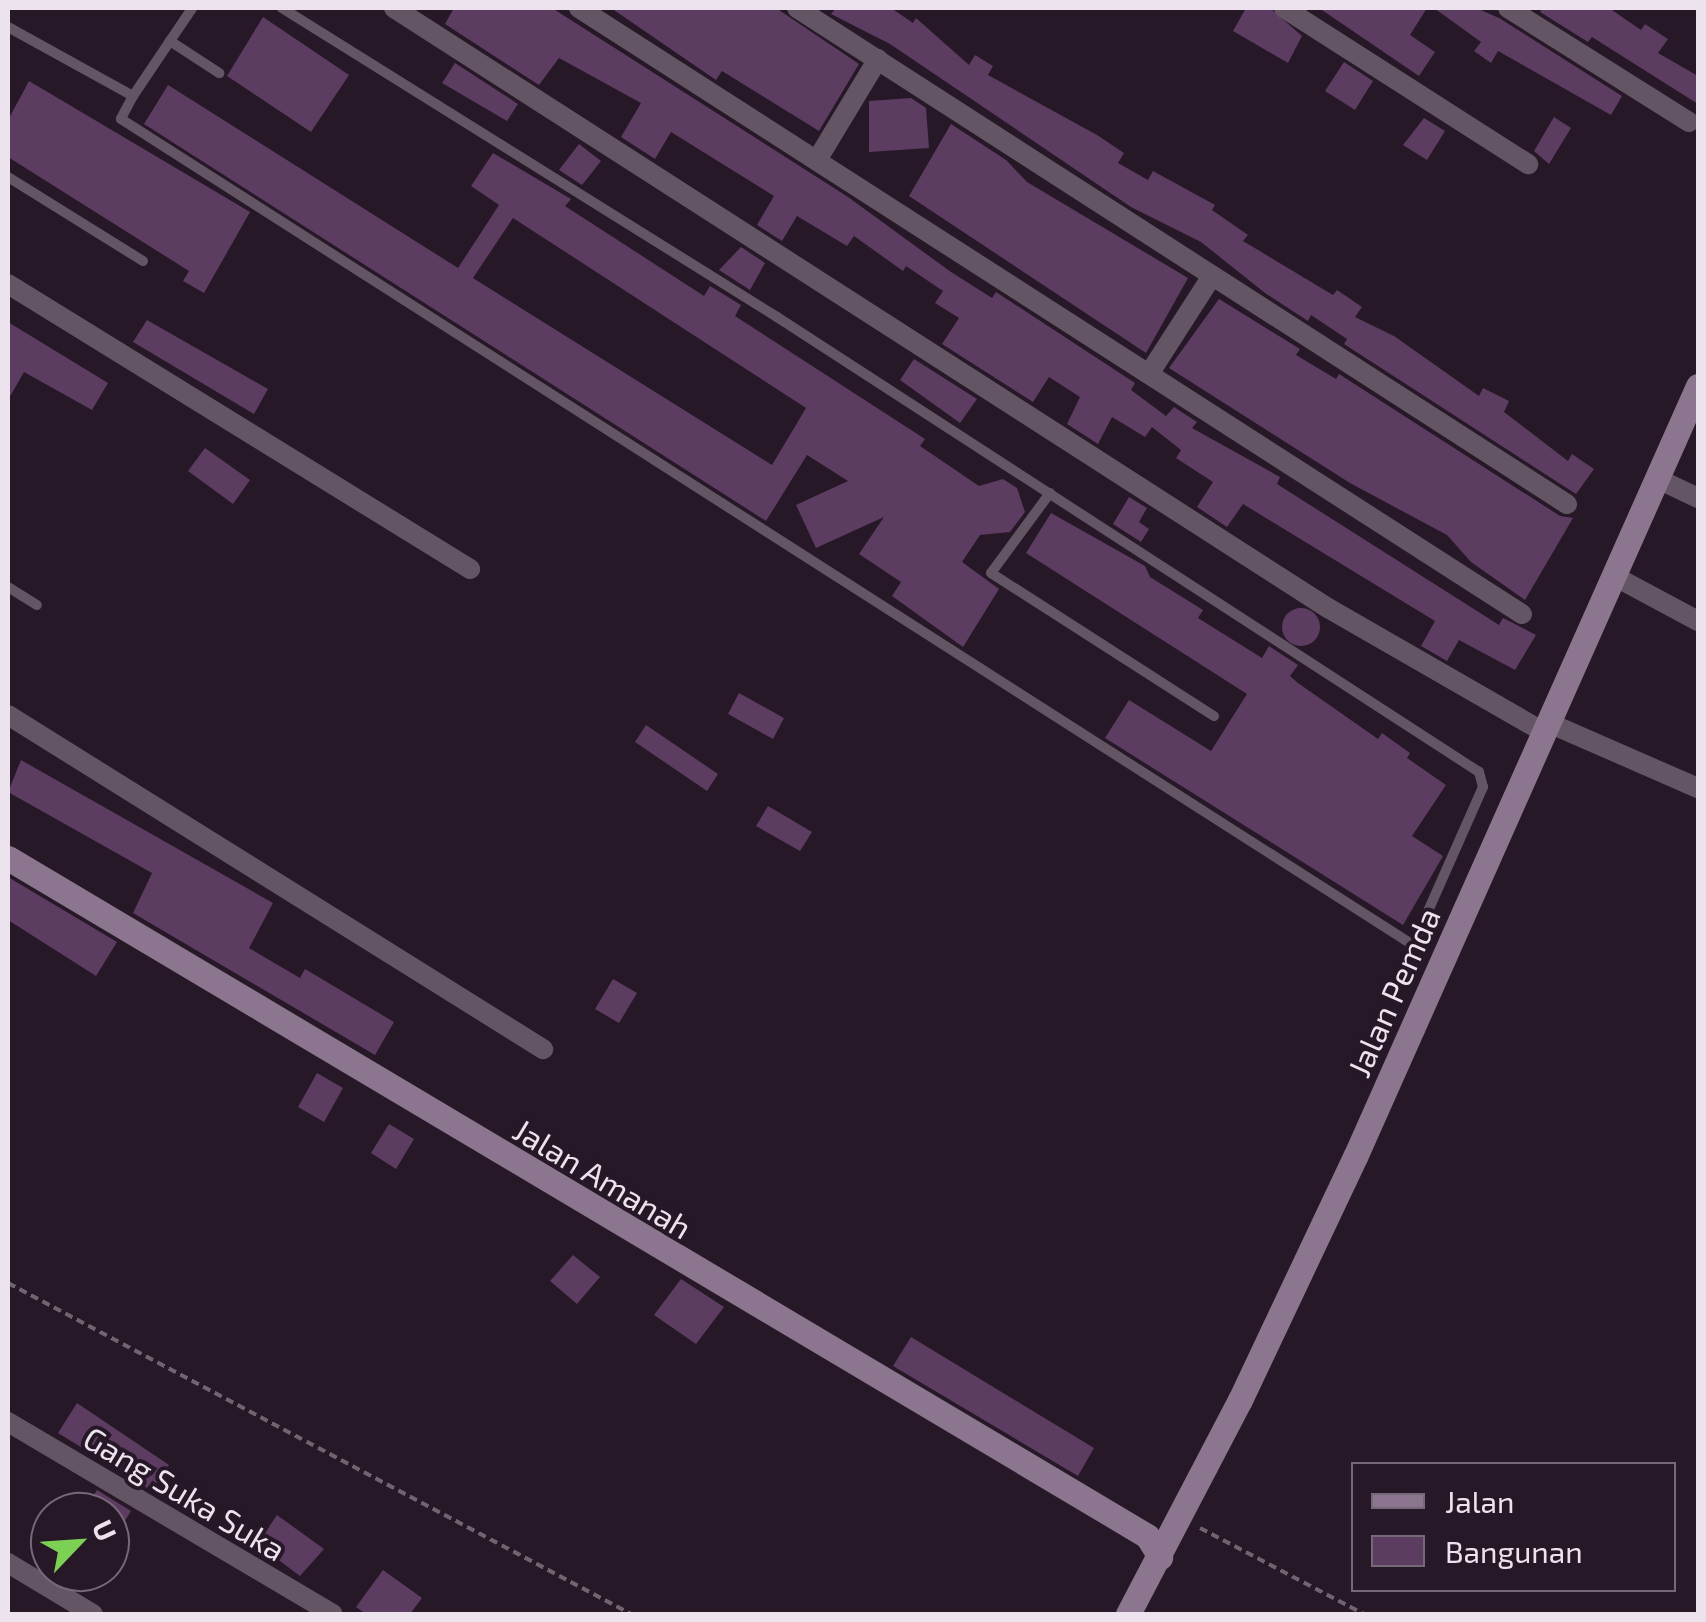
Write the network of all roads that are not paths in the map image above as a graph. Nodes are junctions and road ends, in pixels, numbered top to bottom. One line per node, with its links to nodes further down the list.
1 (192, 8): 9 (lane)
2 (282, 8): 23 (lane)
3 (394, 8): 34 (street)
4 (579, 8): 14 (street)
5 (797, 8): 10 (street)
6 (1284, 8): 15 (street)
7 (1508, 8): 13 (street)
8 (8, 27): 12 (lane)
9 (170, 41): 11 (lane); 12 (lane)
10 (878, 60): 14 (street); 18 (street)
11 (219, 73)
12 (133, 96): 23 (lane)
13 (1689, 122)
14 (817, 160): 20 (street)
15 (1528, 164)
16 (8, 177): 17 (lane)
17 (142, 261)
18 (1212, 276): 20 (street); 25 (street)
19 (8, 284): 26 (street)
20 (1149, 374): 30 (street)
21 (1698, 386): 22 (street, Jalan Pemda)
22 (1658, 478): 24 (street); 27 (street, Jalan Pemda)
23 (1050, 494): 33 (lane)
24 (1698, 498)
25 (1567, 504)
26 (470, 570)
27 (1614, 576): 31 (street); 34 (street, Jalan Pemda)
28 (8, 587): 29 (lane)
29 (36, 605)
30 (1522, 614)
31 (1698, 621)
32 (8, 714): 37 (street)
33 (1214, 716)
34 (1547, 728): 35 (street); 39 (street, Jalan Pemda)
35 (1698, 788)
36 (8, 858): 39 (street, Jalan Amanah)
37 (543, 1049)
38 (8, 1422): 42 (street, Gang Suka Suka)
39 (1160, 1556): 43 (street, Jalan Pemda)
40 (8, 1564): 41 (street)
41 (94, 1614)
42 (333, 1614)
43 (1128, 1614)

